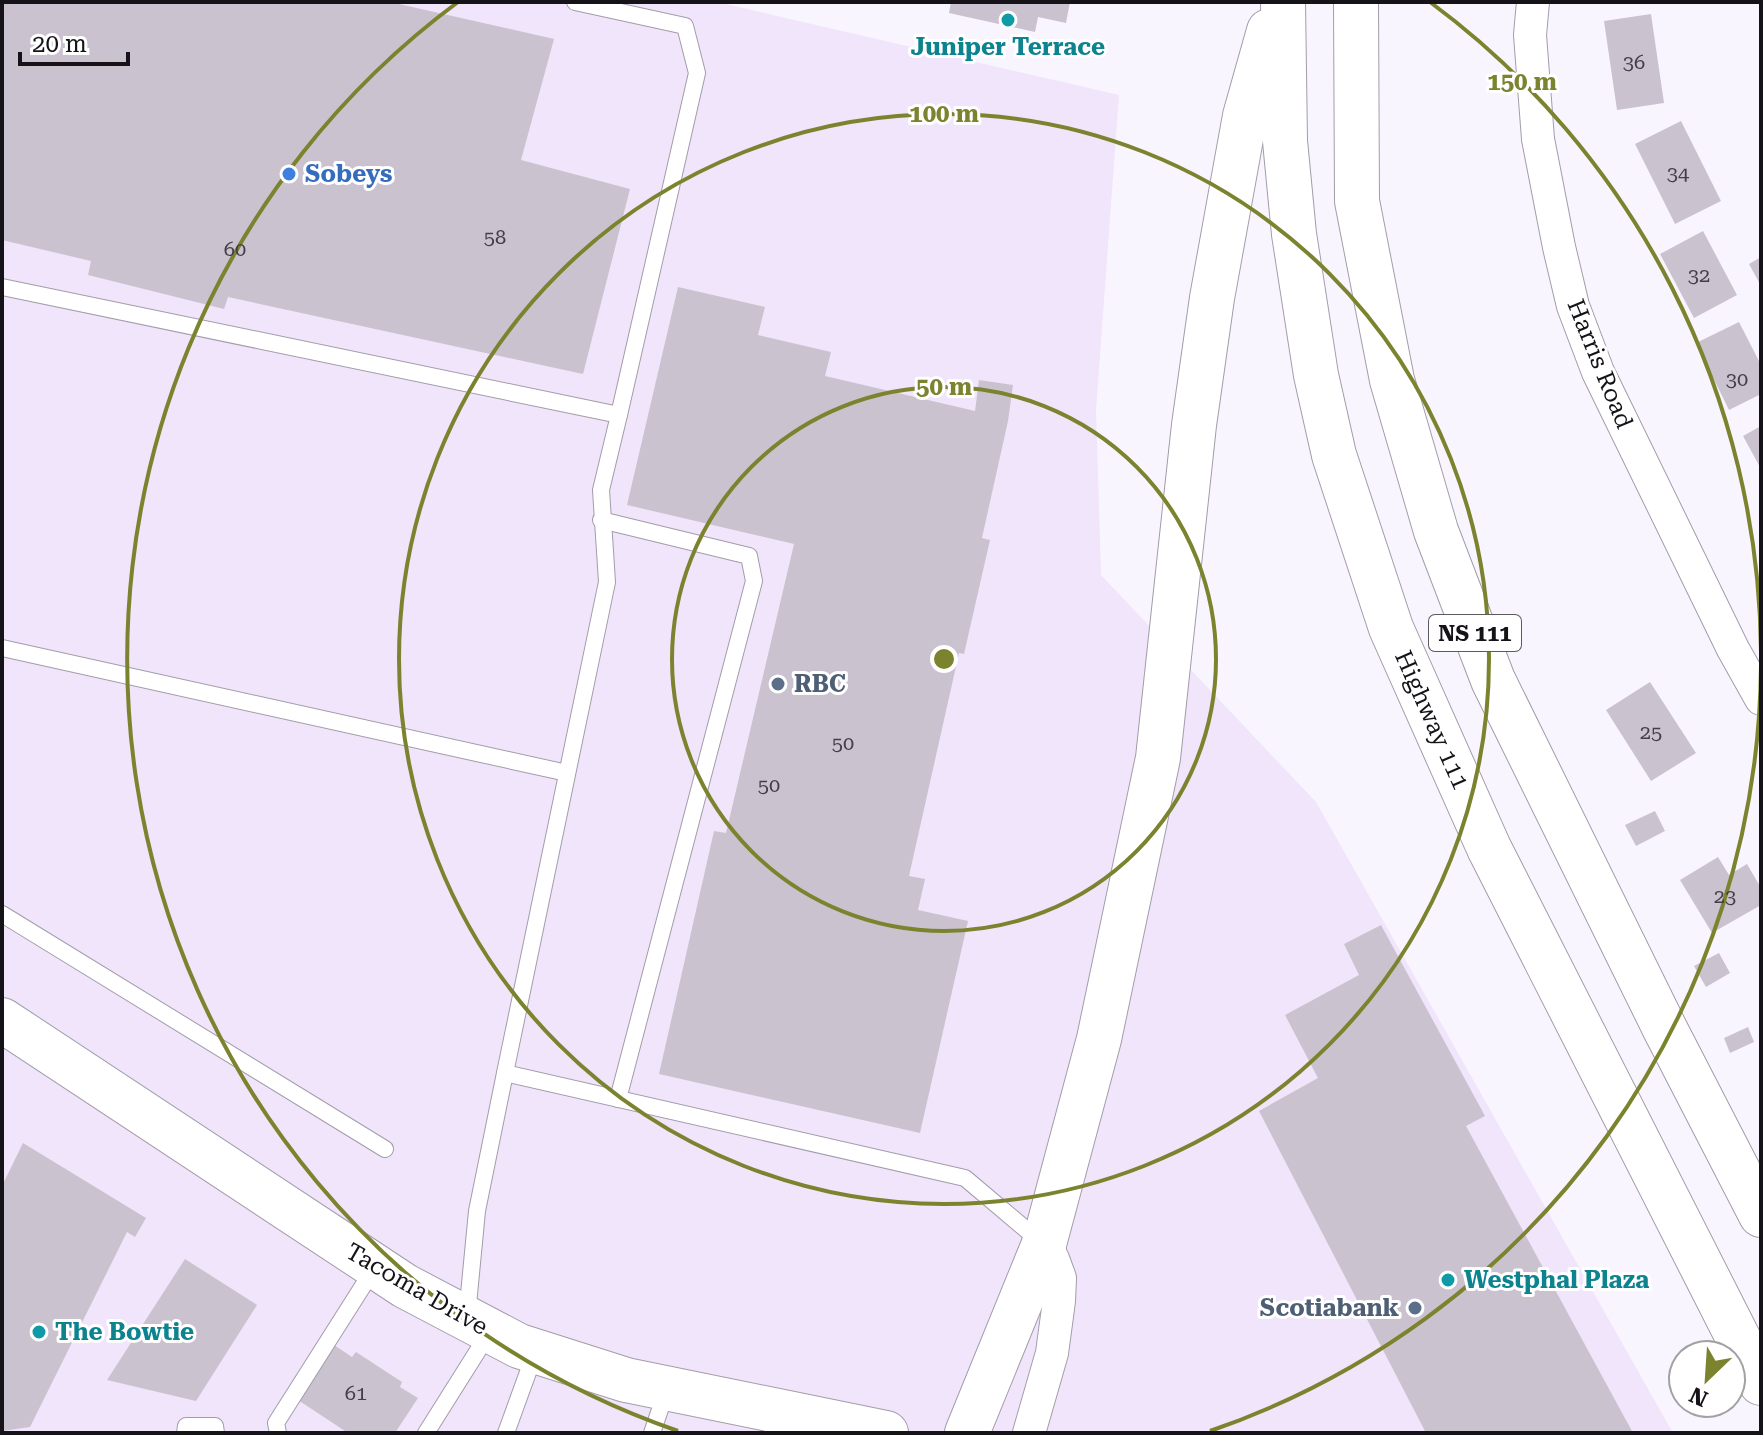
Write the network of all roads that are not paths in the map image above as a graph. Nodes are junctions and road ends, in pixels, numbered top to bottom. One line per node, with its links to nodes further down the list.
1 (575, 2): 6 (lane)
2 (1280, 2): 17 (main road); 21 (main road, Highway 111 / NS 111)
3 (1356, 2): 16 (main road, NS 111)
4 (1533, 2): 9 (street, Harris Road)
5 (2, 287): 6 (lane)
6 (619, 415): 7 (lane)
7 (601, 520): 10 (lane); 14 (lane)
8 (2, 648): 10 (lane)
9 (1761, 699)
10 (567, 773): 13 (lane)
11 (2, 914): 15 (lane)
12 (2, 1020): 18 (main road, Tacoma Drive)
13 (505, 1073): 14 (lane); 19 (lane)
14 (618, 1099): 17 (lane)
15 (385, 1149)
16 (1761, 1215)
17 (1044, 1244): 31 (main road); 32 (street)
18 (375, 1267): 19 (main road, Tacoma Drive); 26 (lane)
19 (478, 1326): 20 (main road, Tacoma Drive); 27 (lane)
20 (536, 1352): 22 (main road, Tacoma Drive); 28 (lane)
21 (1755, 1374)
22 (667, 1388): 23 (main road, Tacoma Drive); 29 (lane)
23 (791, 1424): 30 (main road, Tacoma Drive)
24 (216, 1430): 25 (lane)
25 (185, 1433)
26 (278, 1433)
27 (426, 1433)
28 (506, 1433)
29 (652, 1433)
30 (886, 1433)
31 (967, 1433)
32 (1029, 1433)

